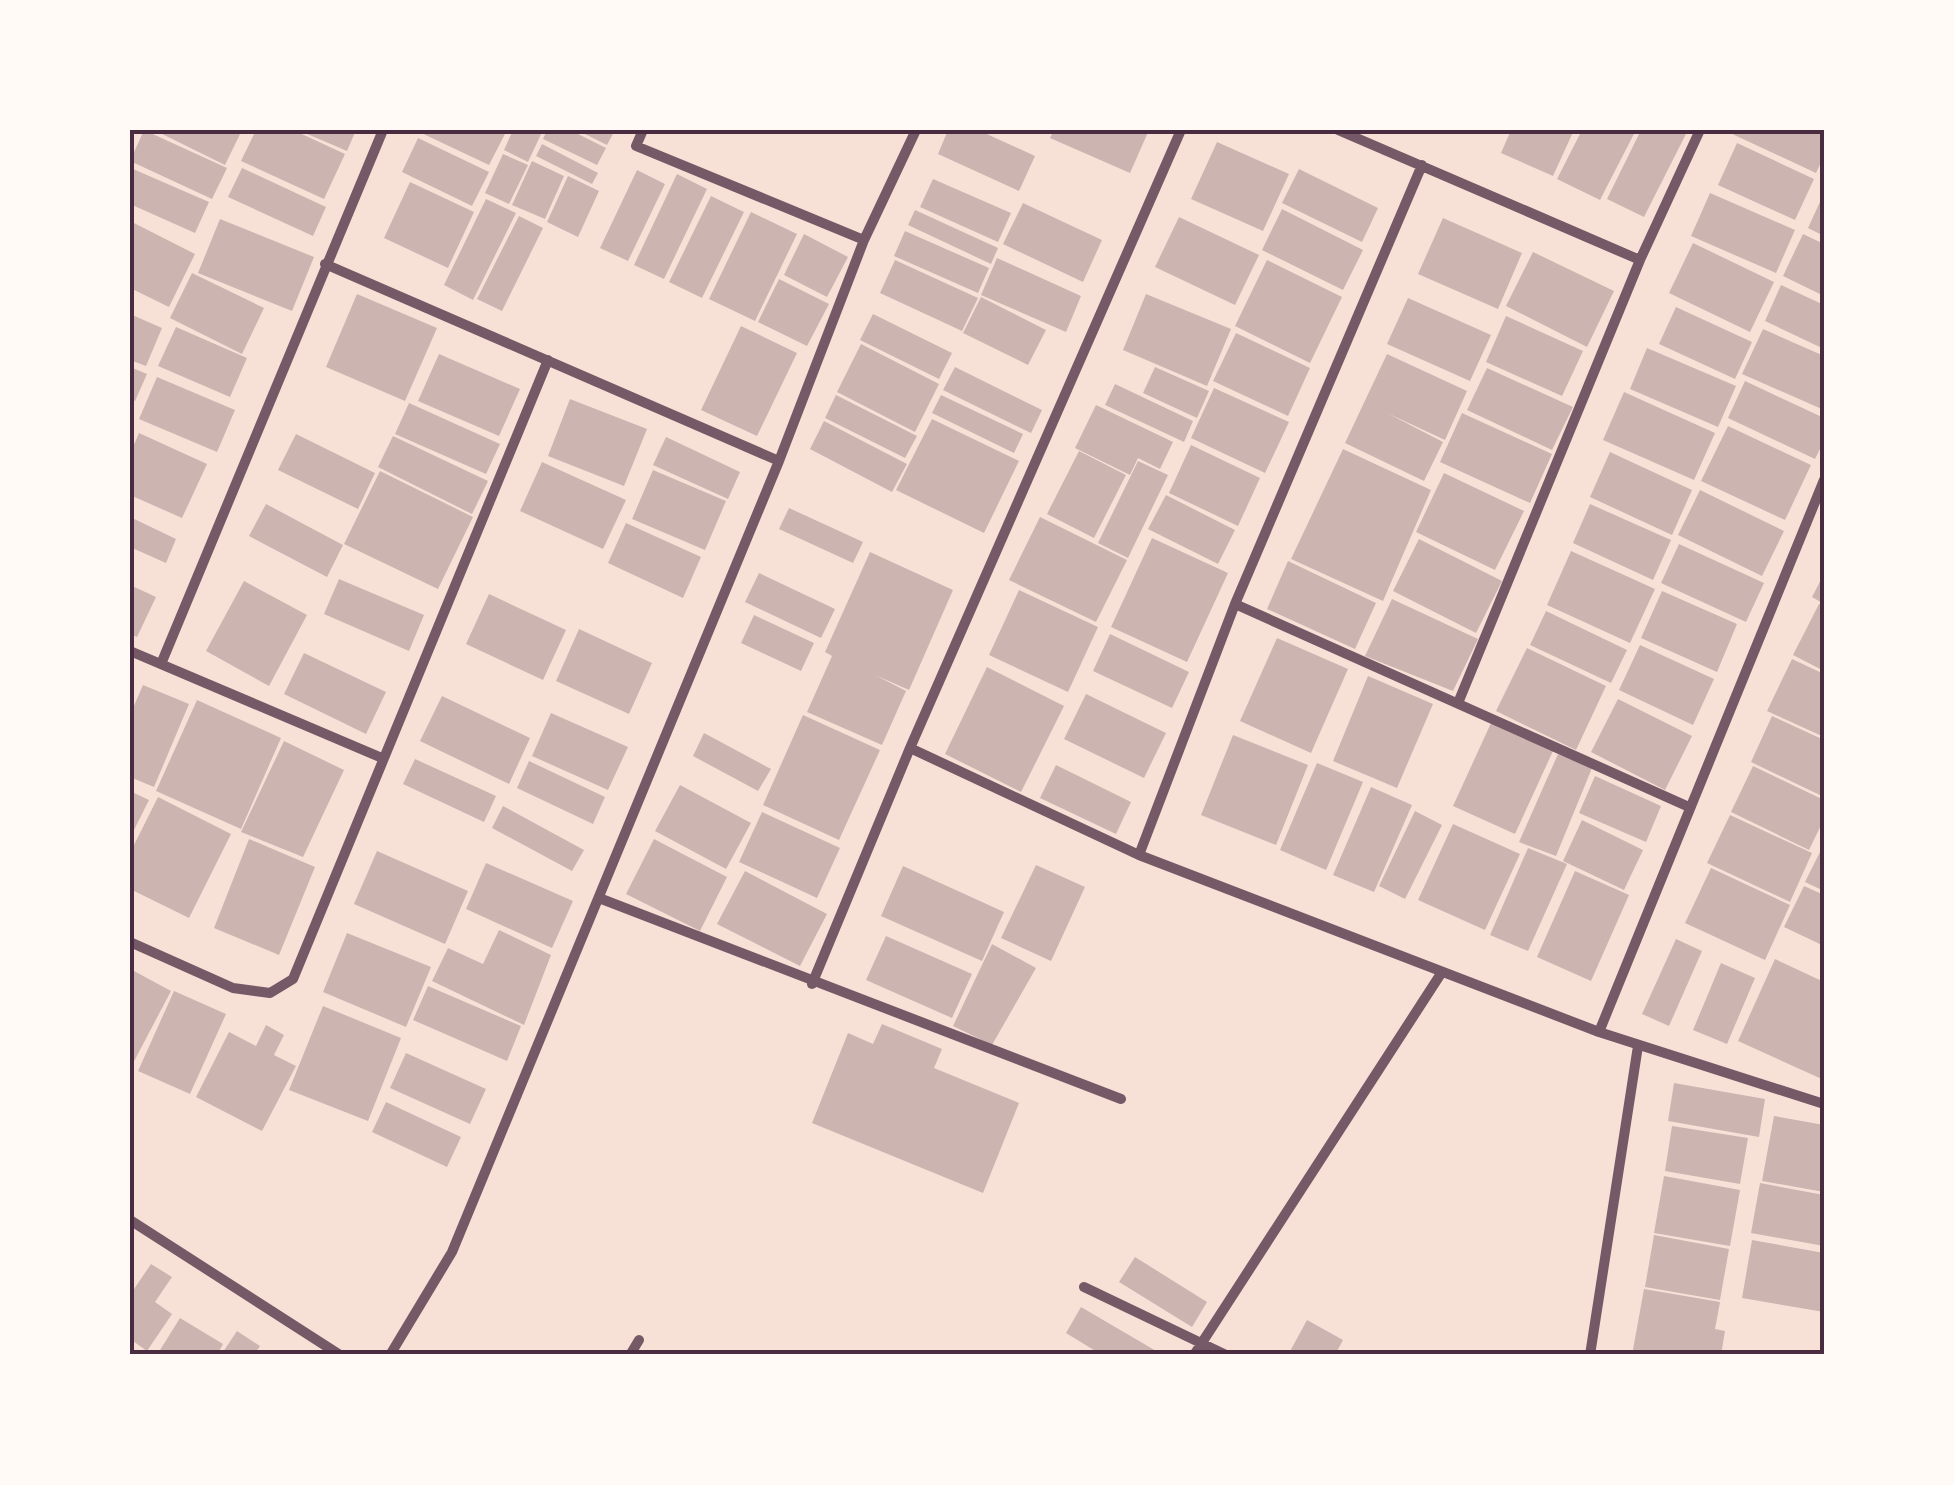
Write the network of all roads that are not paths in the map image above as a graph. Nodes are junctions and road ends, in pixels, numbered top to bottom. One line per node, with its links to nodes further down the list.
1 (383, 130): 10 (street)
2 (644, 130): 8 (street)
3 (916, 130): 8 (street)
4 (1181, 130): 18 (street)
5 (1338, 130): 7 (street)
6 (1700, 130): 9 (street)
7 (1422, 166): 9 (street); 14 (street)
8 (864, 240): 12 (street)
9 (1640, 260): 17 (street)
10 (324, 264): 11 (street); 16 (street)
11 (548, 360): 12 (street); 19 (street)
12 (779, 461): 22 (street)
13 (1824, 480): 20 (street)
14 (1235, 604): 17 (street); 21 (street)
15 (130, 651): 16 (street)
16 (161, 664): 19 (street)
17 (1458, 703): 20 (street)
18 (910, 748): 21 (street); 25 (street)
19 (382, 758): 23 (street)
20 (1689, 807): 26 (street)
21 (1140, 855): 24 (street)
22 (599, 898): 25 (street); 35 (street)
23 (130, 942)
24 (1442, 972): 26 (street); 33 (street)
25 (812, 984): 28 (street)
26 (1599, 1032): 27 (street)
27 (1638, 1046): 29 (street); 39 (street)
28 (1121, 1099)
29 (1824, 1104)
30 (130, 1220): 34 (street)
31 (1084, 1286): 33 (street)
32 (639, 1340): 36 (street)
33 (1202, 1342): 37 (street); 38 (street)
34 (340, 1355)
35 (390, 1355)
36 (630, 1355)
37 (1194, 1355)
38 (1226, 1355)
39 (1590, 1355)

